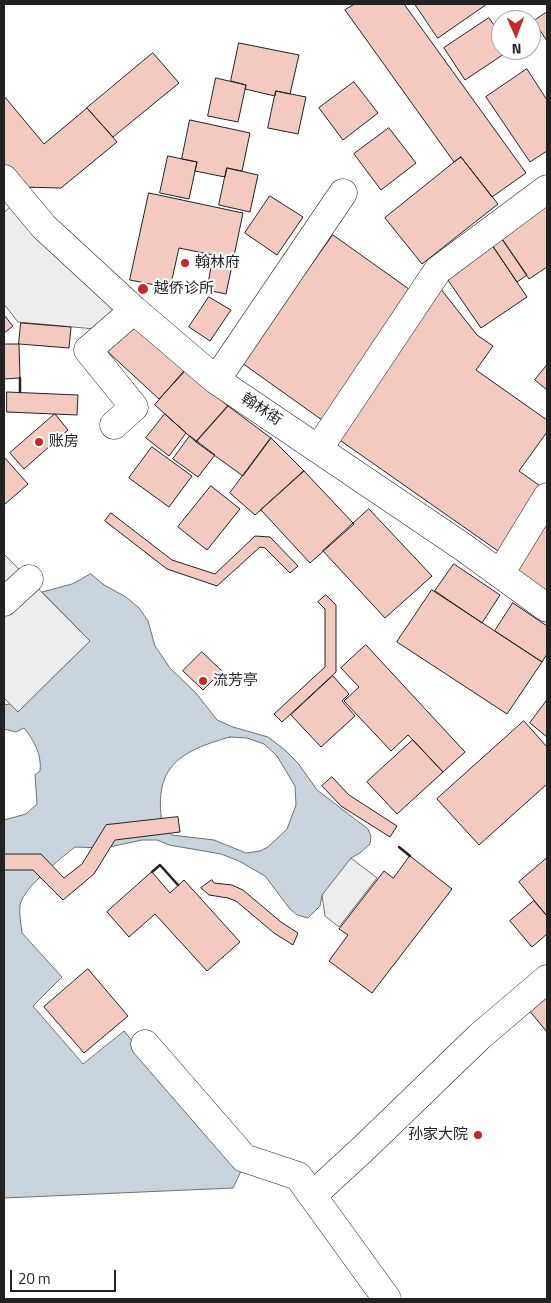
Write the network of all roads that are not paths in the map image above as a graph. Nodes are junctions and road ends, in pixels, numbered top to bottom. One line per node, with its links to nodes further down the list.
1 (4, 179): 4 (street, 翰林街)
2 (547, 189): 7 (street)
3 (343, 193): 5 (street)
4 (134, 310): 5 (street, 翰林街); 6 (street)
5 (216, 380): 7 (street, 翰林街)
6 (114, 425)
7 (319, 448): 9 (street, 翰林街)
8 (547, 498): 9 (street)
9 (500, 574): 12 (street, 翰林街)
10 (29, 579): 11 (street)
11 (4, 602)
12 (547, 608)
13 (547, 979): 15 (street)
14 (145, 1044): 15 (street)
15 (313, 1195): 16 (street)
16 (387, 1299)

